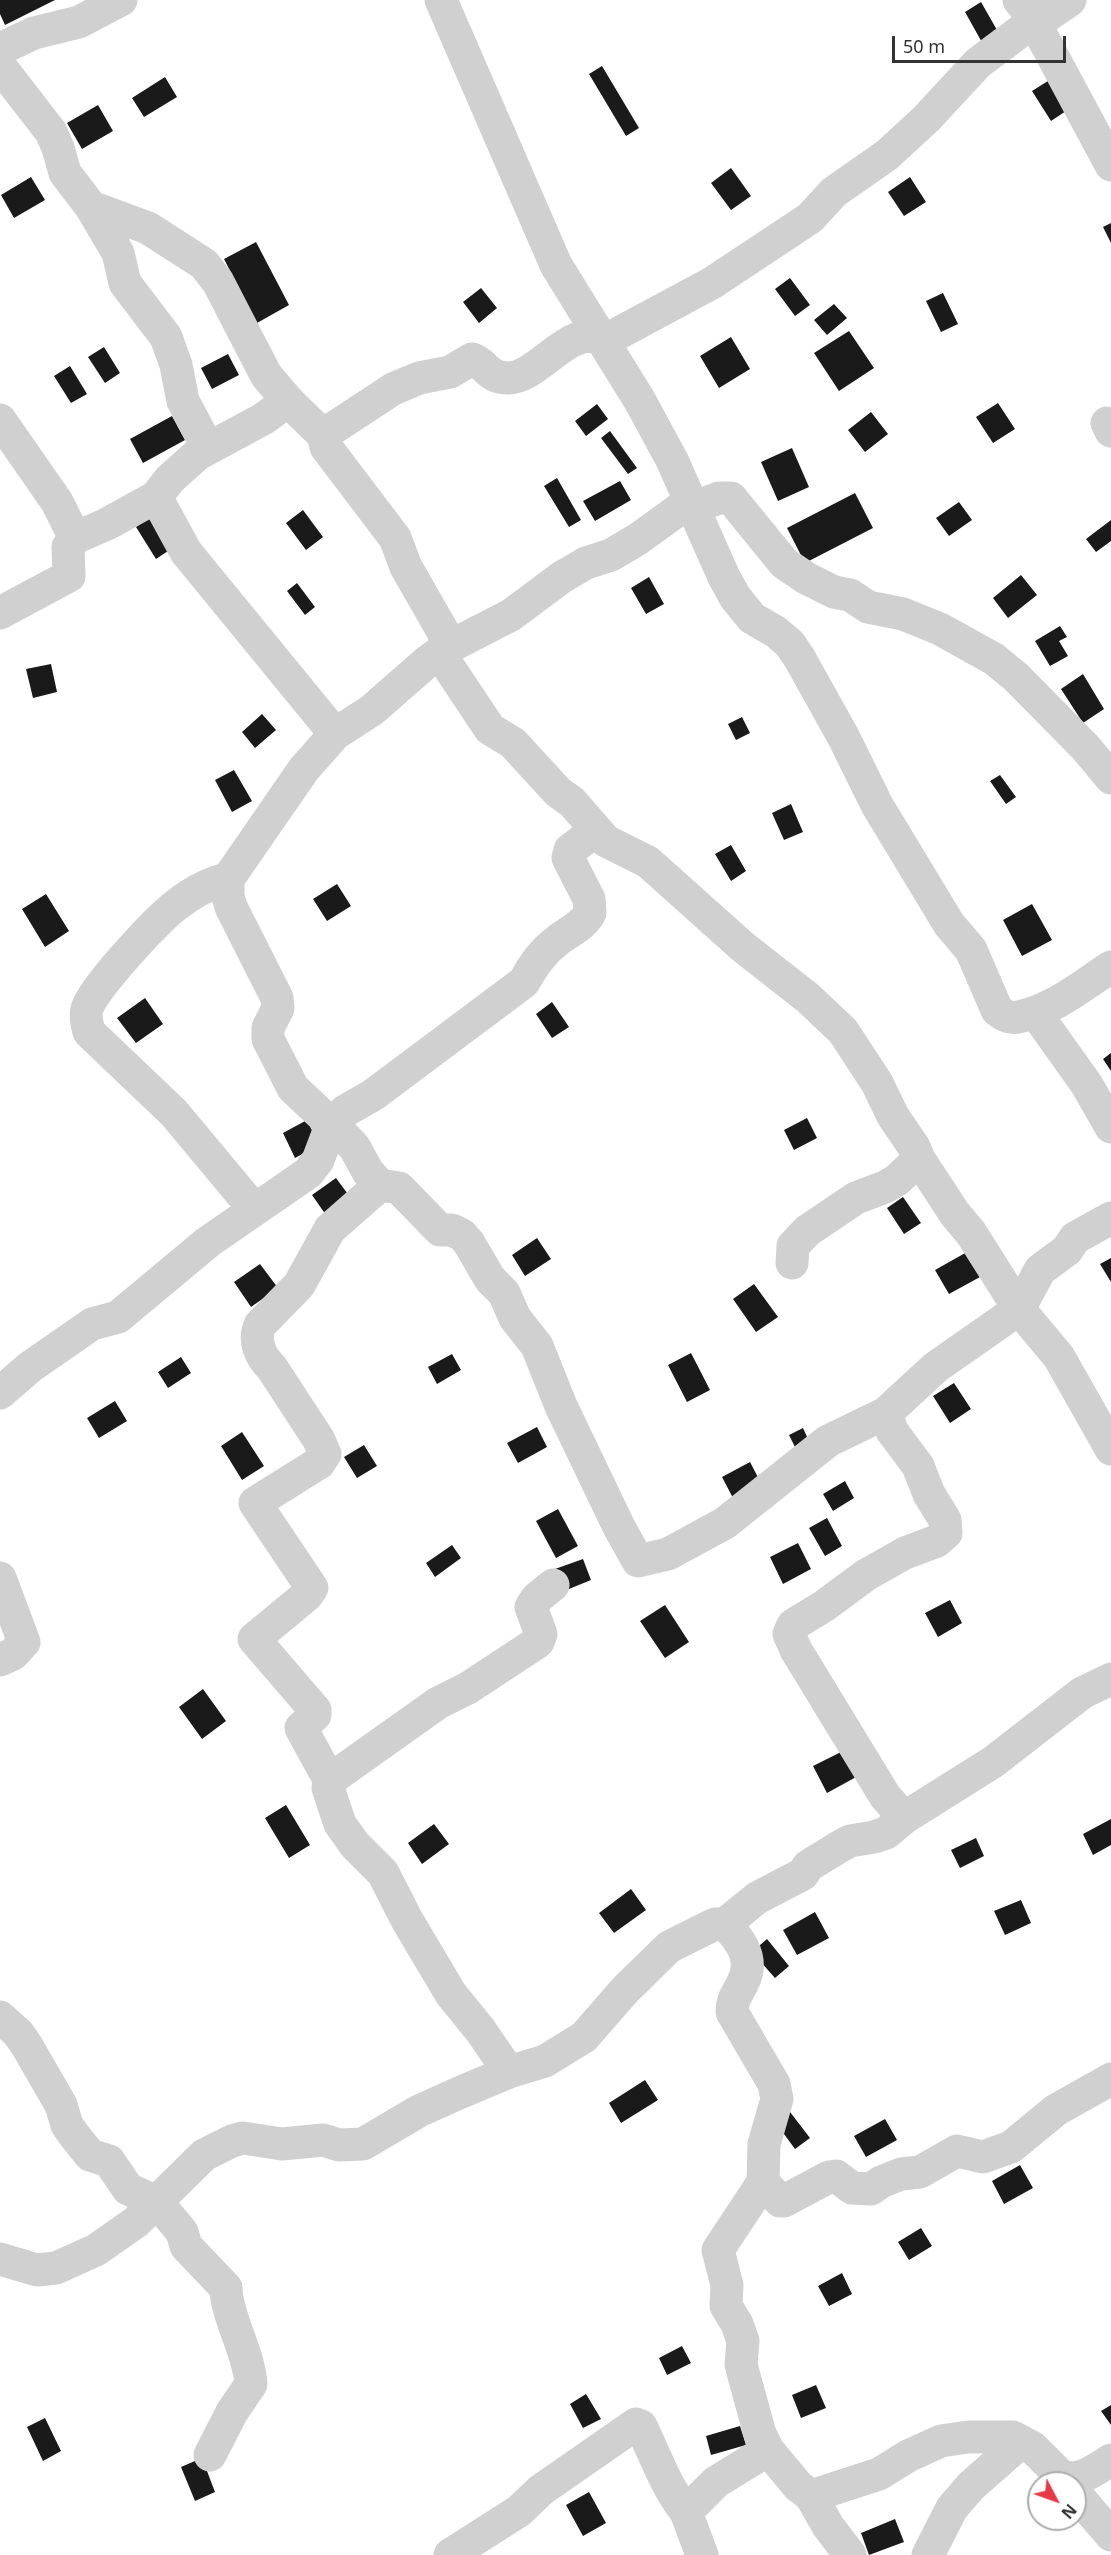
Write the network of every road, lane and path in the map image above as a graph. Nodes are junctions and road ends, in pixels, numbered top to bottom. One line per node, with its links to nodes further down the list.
1 (121, 0): 5 (street)
2 (441, 0): 8 (street)
3 (1070, 0): 4 (street)
4 (1026, 11): 6 (street); 8 (street)
5 (2, 66): 7 (street)
6 (1111, 165)
7 (91, 207): 9 (street); 12 (street)
8 (604, 341): 11 (street); 14 (street)
9 (288, 401): 11 (street); 12 (street)
10 (0, 420): 15 (street)
11 (322, 435): 17 (street)
12 (207, 448): 13 (street)
13 (156, 497): 15 (street); 18 (street)
14 (694, 507): 17 (street); 19 (street); 23 (street)
15 (75, 538): 16 (street)
16 (0, 613)
17 (443, 650): 18 (street); 20 (street)
18 (335, 734): 21 (street)
19 (1111, 778)
20 (595, 831): 24 (street); 26 (street)
21 (228, 879): 24 (street); 28 (street)
22 (1111, 967): 23 (street)
23 (1035, 1012): 25 (street)
24 (332, 1124): 27 (street); 28 (street)
25 (1111, 1127)
26 (919, 1159): 30 (street); 31 (street)
27 (380, 1185): 33 (street); 39 (street)
28 (254, 1209): 32 (street)
29 (1111, 1218): 31 (street)
30 (792, 1263)
31 (1019, 1309): 33 (street); 34 (street)
32 (0, 1393)
33 (886, 1413): 40 (street)
34 (1111, 1449)
35 (0, 1578): 37 (street)
36 (553, 1585): 39 (street)
37 (0, 1660)
38 (1111, 1679): 40 (street)
39 (330, 1781): 43 (street)
40 (904, 1818): 41 (street)
41 (724, 1924): 43 (street); 45 (street)
42 (0, 2017): 46 (street)
43 (509, 2072): 46 (street)
44 (1111, 2079): 45 (street)
45 (763, 2182): 49 (street)
46 (157, 2202): 47 (street); 50 (street)
47 (0, 2259)
48 (1022, 2442): 52 (street); 54 (street); 61 (street)
49 (768, 2450): 54 (street); 56 (street)
50 (210, 2455)
51 (1111, 2460): 53 (street)
52 (1056, 2471)
53 (1087, 2473)
54 (811, 2496): 60 (street)
55 (1087, 2506): 57 (street)
56 (686, 2512): 58 (street); 59 (street)
57 (1111, 2535)
58 (450, 2555)
59 (702, 2555)
60 (849, 2555)
61 (928, 2555)

